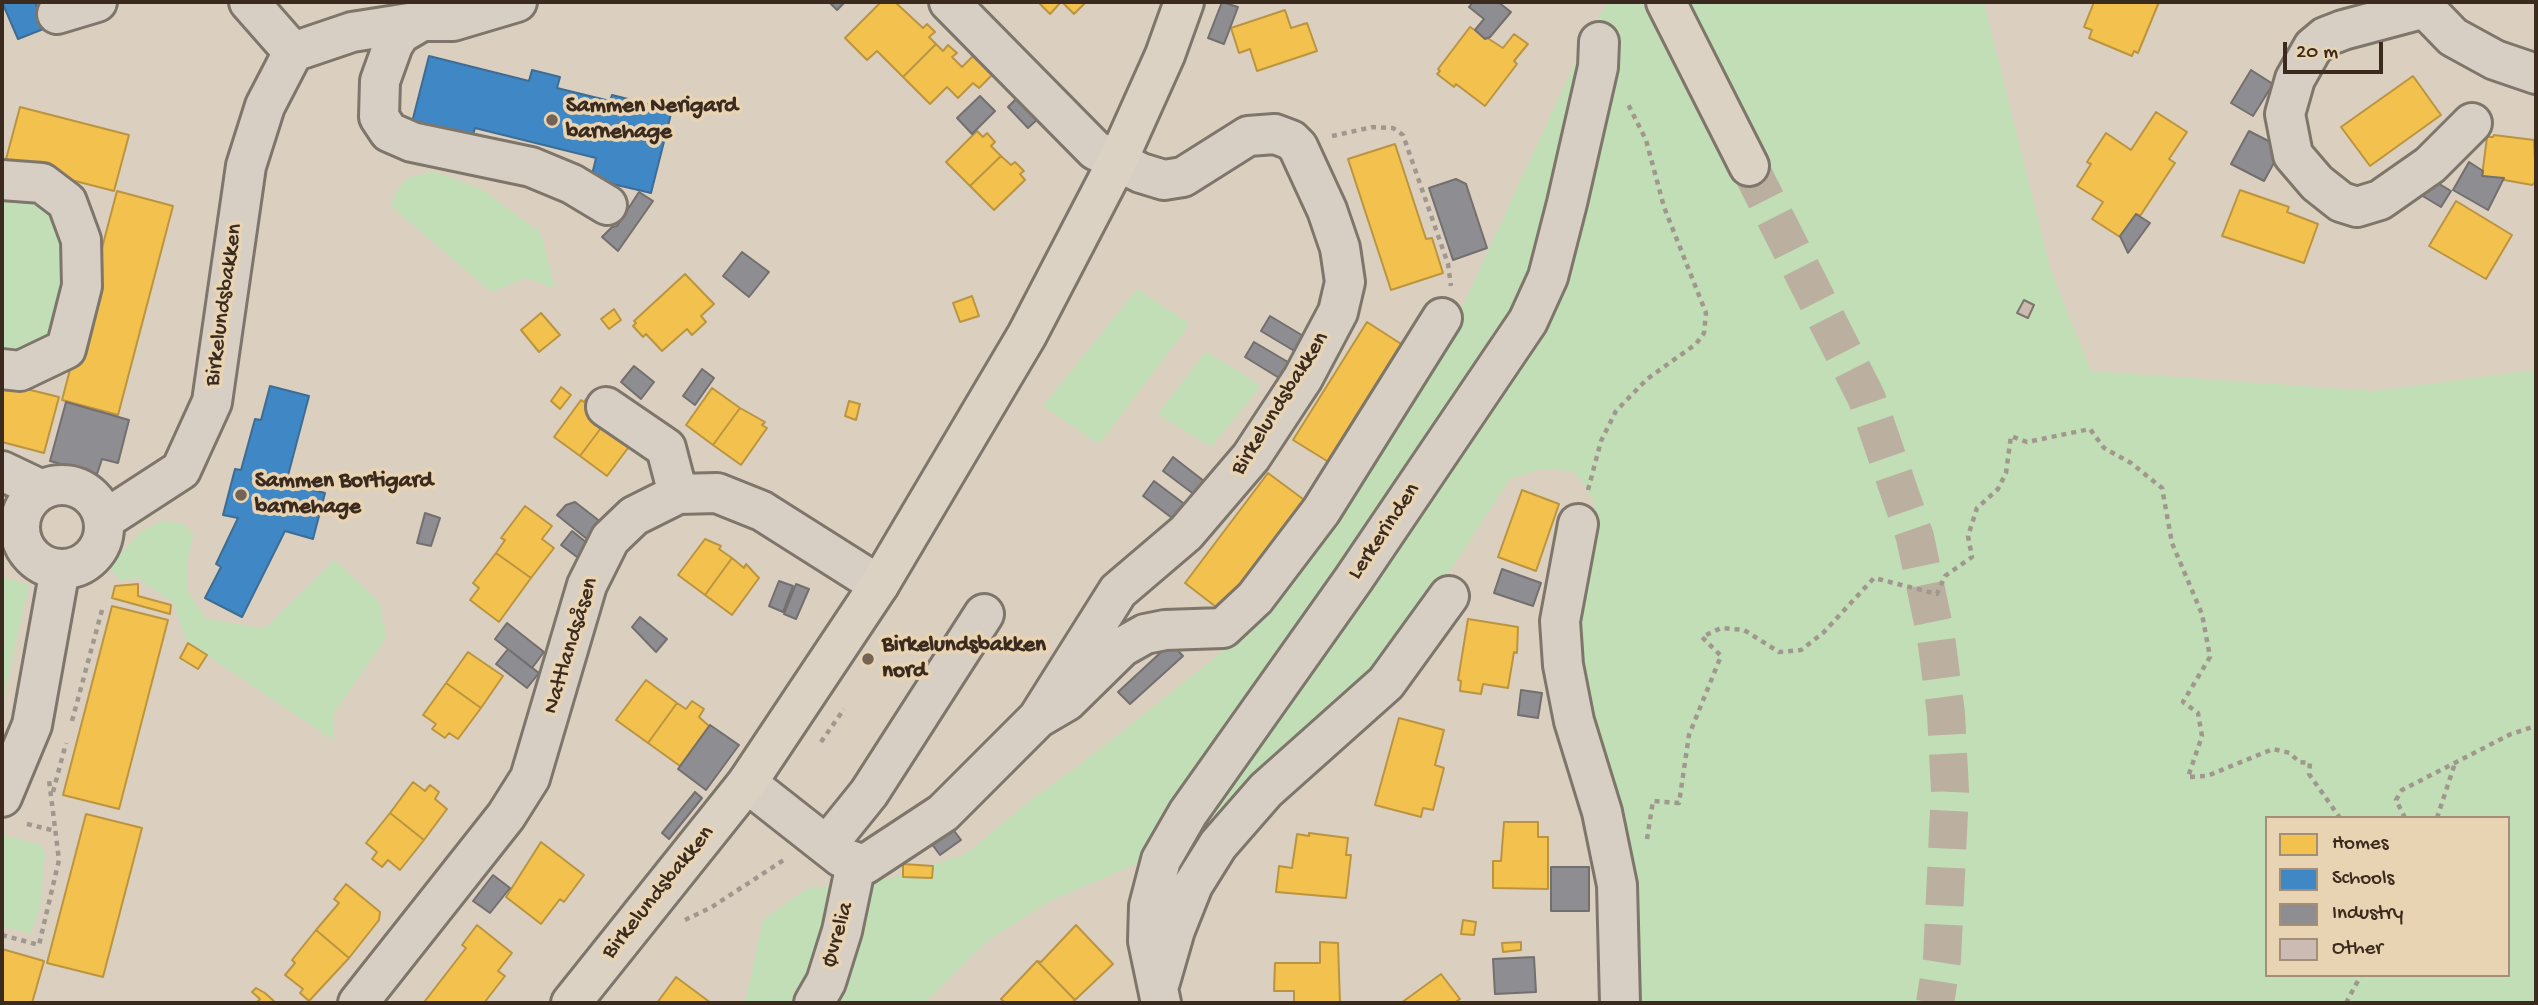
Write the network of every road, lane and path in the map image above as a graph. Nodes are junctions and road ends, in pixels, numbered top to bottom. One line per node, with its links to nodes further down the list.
1 (97, 2): 8 (street)
2 (249, 2): 10 (street)
3 (949, 2): 15 (street)
4 (1184, 2): 15 (main road, Birkelundsbakken)
5 (1666, 2): 16 (main road)
6 (2419, 2): 12 (street); 13 (street)
7 (507, 3): 9 (street)
8 (57, 14)
9 (422, 22): 10 (street); 18 (street)
10 (293, 52): 25 (street, Birkelundsbakken)
11 (1599, 55): 26 (path); 49 (street, Lerkerinden)
12 (2536, 74)
13 (2472, 123)
14 (1298, 147): 15 (street); 19 (path); 32 (street, Birkelundsbakken)
15 (1117, 162): 28 (main road, Birkelundsbakken)
16 (1749, 166)
17 (2, 180): 20 (street)
18 (607, 205)
19 (1442, 318): 32 (street, Birkelundsbakken)
20 (2, 369)
21 (606, 407): 24 (street)
22 (2, 471): 23 (street)
23 (41, 490): 25 (street); 27 (street)
24 (678, 494): 28 (street, Nattlandsåsen); 50 (street, Nattlandsåsen)
25 (104, 520): 27 (street)
26 (1578, 524): 45 (street)
27 (60, 569): 33 (street)
28 (879, 585): 38 (main road, Birkelundsbakken)
29 (1449, 596): 49 (street)
30 (102, 610): 35 (path)
31 (984, 614): 44 (street)
32 (1038, 718): 44 (street, Birkelundsbakken)
33 (32, 725): 39 (path); 40 (street)
34 (2536, 726): 37 (path)
35 (71, 728)
36 (67, 741): 39 (path)
37 (2456, 762): 42 (path); 43 (path)
38 (747, 783): 44 (street); 51 (main road, Birkelundsbakken)
39 (53, 793): 47 (path)
40 (2, 797)
41 (2339, 816): 45 (path)
42 (2404, 816)
43 (2438, 816)
44 (834, 849): 46 (path); 52 (street, Øvrelia)
45 (1617, 886): 53 (street)
46 (682, 922)
47 (2, 935)
48 (2360, 977): 54 (path)
49 (1159, 997)
50 (358, 1003)
51 (571, 1003)
52 (814, 1003)
53 (1620, 1003)
54 (2346, 1003)

